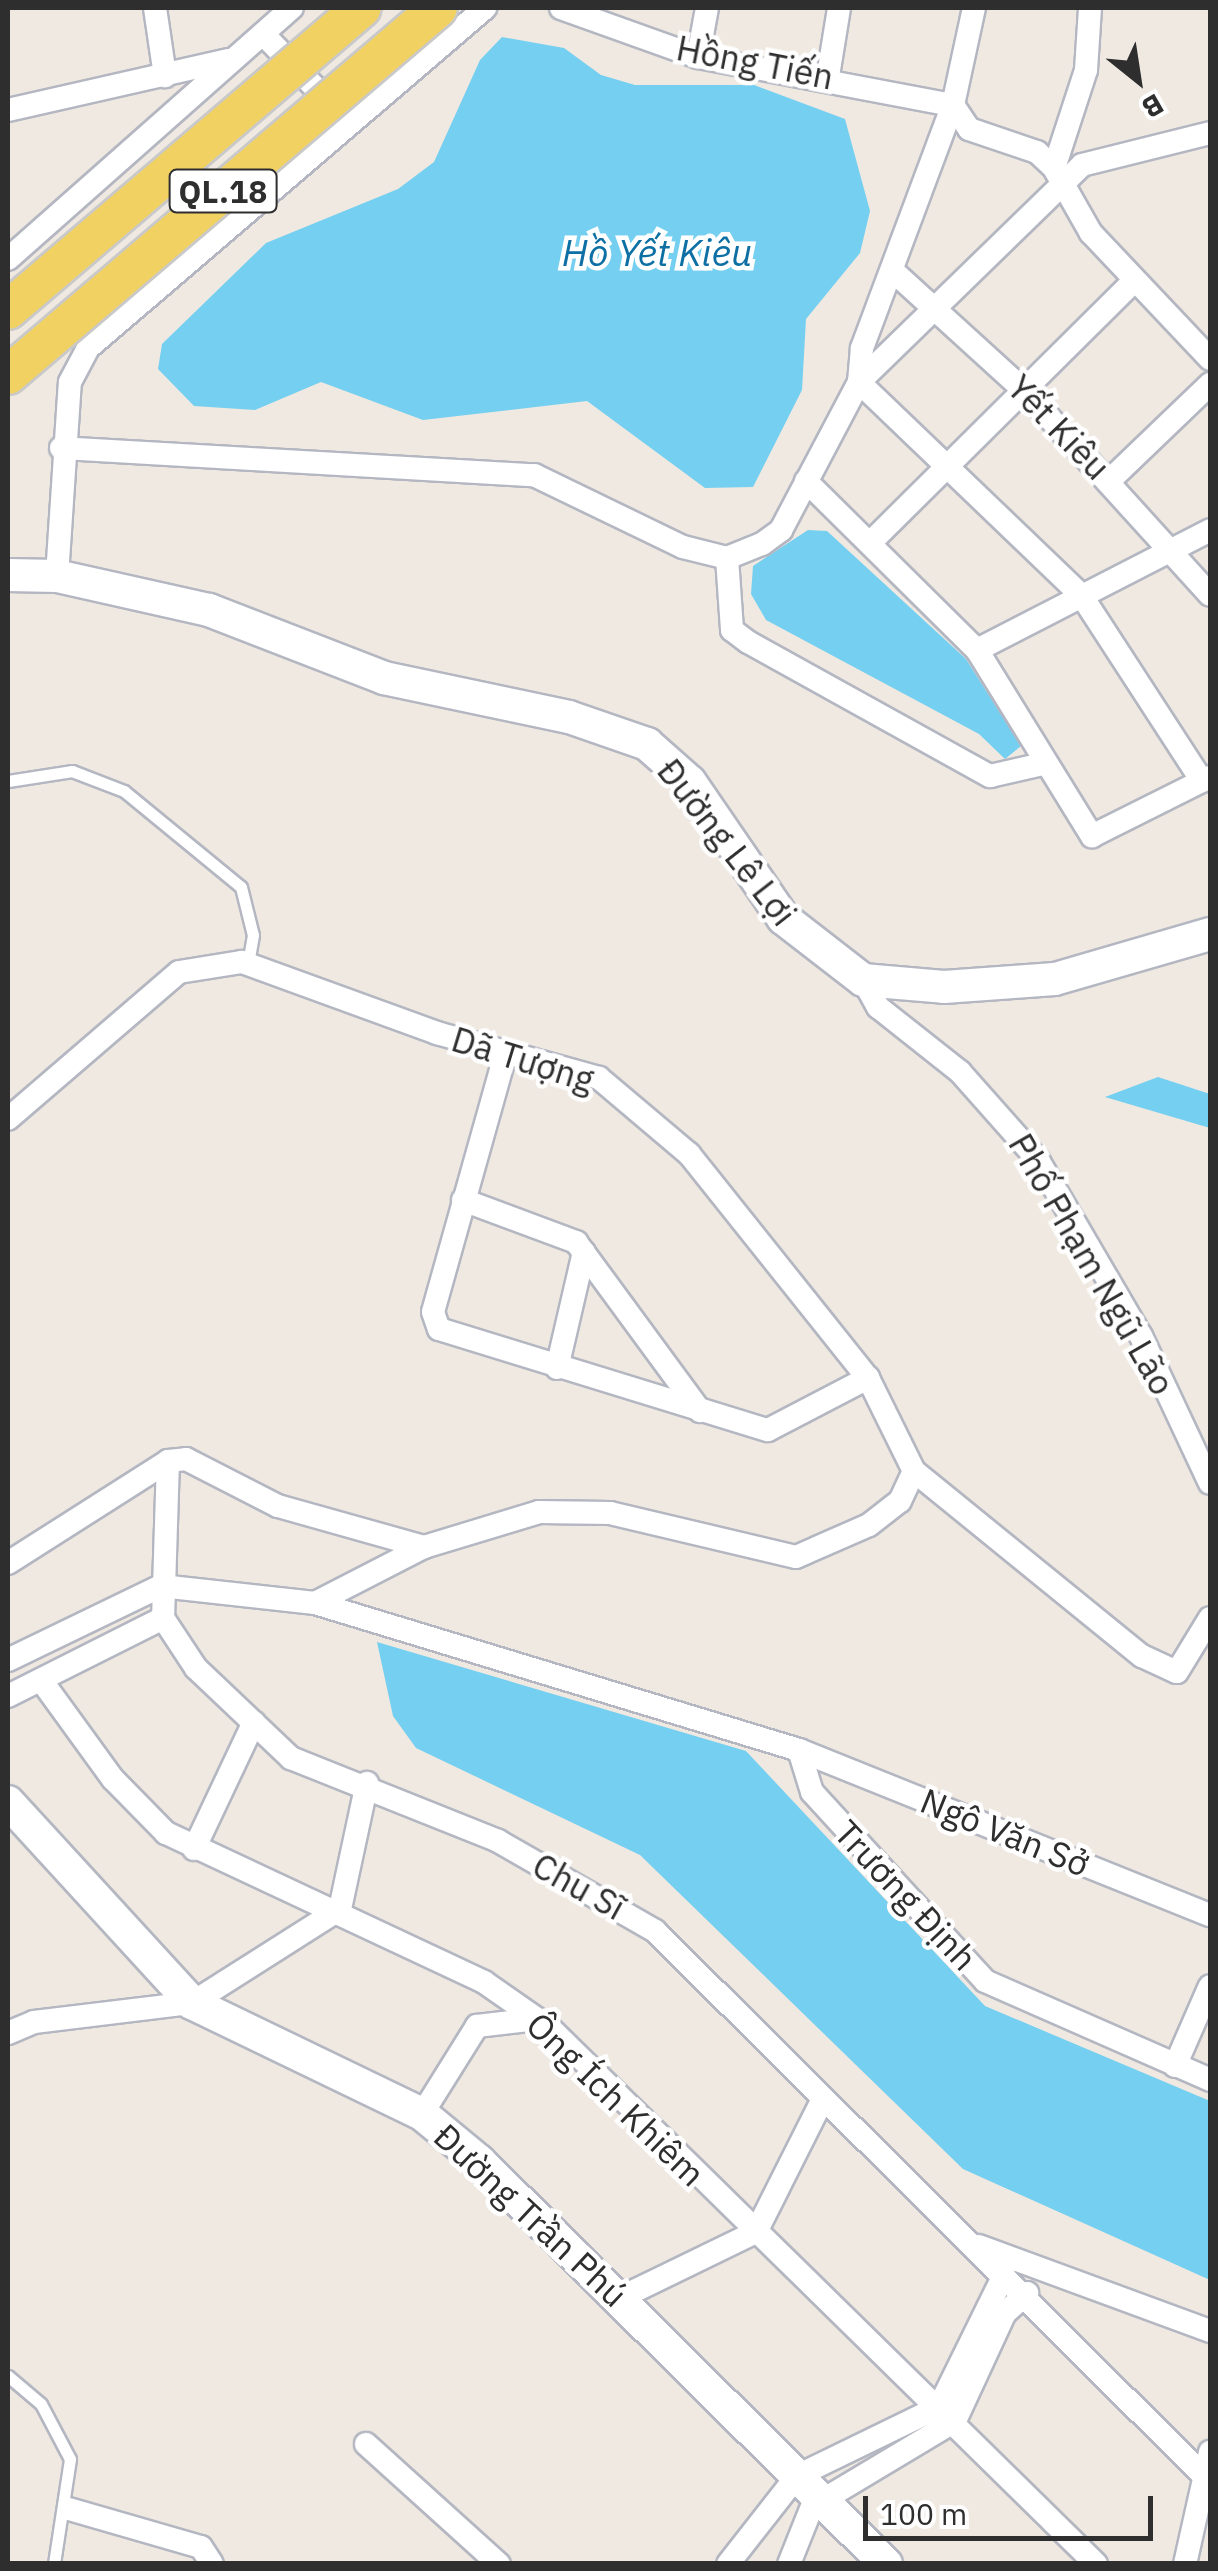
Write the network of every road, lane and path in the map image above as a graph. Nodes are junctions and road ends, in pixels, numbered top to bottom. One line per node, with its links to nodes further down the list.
1 (155, 8): 16 (street)
2 (292, 8): 13 (street)
3 (336, 8): 26 (main road, QL.18)
4 (361, 8): 28 (main road, QL.18, bridge)
5 (413, 8): 29 (main road, QL.18)
6 (438, 8): 31 (main road, QL.18, bridge)
7 (485, 8): 20 (street)
8 (561, 8): 14 (street, Hồng Tiến)
9 (708, 8): 14 (street)
10 (839, 8): 17 (street)
11 (974, 8): 18 (street)
12 (1090, 8): 22 (street)
13 (262, 34): 15 (street); 20 (street)
14 (698, 57): 17 (street, Hồng Tiến)
15 (235, 58): 16 (street); 23 (street)
16 (165, 76): 19 (street)
17 (828, 76): 18 (street, Hồng Tiến)
18 (953, 105): 22 (street); 24 (street)
19 (8, 110)
20 (350, 124): 35 (street)
21 (1210, 132): 22 (street)
22 (1056, 177): 25 (street); 27 (street)
23 (8, 259)
24 (894, 272): 27 (street, Yết Kiêu); 32 (street)
25 (1134, 282): 30 (street); 34 (street)
26 (8, 288)
27 (936, 305): 32 (street); 34 (street, Yết Kiêu)
28 (8, 310)
29 (8, 355)
30 (1210, 358)
31 (8, 376)
32 (859, 382): 36 (street); 38 (street)
33 (1210, 384): 37 (street)
34 (1025, 391): 36 (street); 37 (street, Yết Kiêu)
35 (61, 448): 42 (street); 44 (street)
36 (951, 464): 40 (street); 46 (street)
37 (1110, 480): 41 (street, Yết Kiêu)
38 (806, 481): 40 (street); 42 (street)
39 (1210, 530): 41 (street)
40 (872, 542): 47 (street)
41 (1175, 548): 45 (street, Yết Kiêu); 46 (street)
42 (727, 558): 48 (street)
43 (8, 575): 44 (street, Đường Lê Lợi)
44 (57, 576): 53 (street, Đường Lê Lợi)
45 (1210, 595)
46 (1082, 596): 47 (street); 49 (street)
47 (977, 650): 48 (street)
48 (1043, 764): 49 (street)
49 (1206, 779)
50 (8, 781): 52 (lane)
51 (1210, 934): 53 (street)
52 (248, 962): 54 (street, Dã Tượng); 55 (street, Dã Tượng)
53 (863, 980): 63 (street, Phố Phạm Ngũ Lão)
54 (506, 1052): 56 (street); 59 (street, Dã Tượng)
55 (8, 1116)
56 (463, 1200): 57 (street); 58 (street)
57 (584, 1252): 58 (street); 60 (street)
58 (557, 1368): 60 (street)
59 (868, 1378): 60 (street); 62 (street, Dã Tượng)
60 (700, 1411)
61 (168, 1461): 64 (street); 65 (street); 66 (street, Chu Sĩ)
62 (914, 1472): 64 (street); 69 (street, Dã Tượng)
63 (1210, 1483)
64 (424, 1548): 67 (street)
65 (8, 1563)
66 (160, 1586): 67 (street); 68 (street, Chu Sĩ); 70 (street)
67 (315, 1603): 74 (street, Ngô Văn Sở)
68 (163, 1618): 71 (street); 73 (street, Chu Sĩ)
69 (1210, 1618)
70 (8, 1660)
71 (41, 1680): 72 (street); 77 (street, Ông Ích Khiêm)
72 (8, 1696)
73 (254, 1722): 75 (street, Chu Sĩ); 77 (street)
74 (799, 1750): 79 (street, Ngô Văn Sở); 84 (street, Trương Định)
75 (367, 1783): 78 (street); 86 (street, Chu Sĩ)
76 (8, 1802): 81 (street, Đường Trần Phú)
77 (194, 1849): 78 (street, Ông Ích Khiêm)
78 (340, 1909): 81 (street); 82 (street, Ông Ích Khiêm)
79 (1210, 1915)
80 (1210, 1986): 84 (street)
81 (192, 2003): 83 (street); 87 (street, Đường Trần Phú)
82 (537, 2019): 87 (street); 88 (street, Ông Ích Khiêm)
83 (8, 2033)
84 (1176, 2066): 85 (street, Trương Định)
85 (1210, 2080)
86 (823, 2098): 88 (street); 89 (street, Chu Sĩ)
87 (422, 2114): 92 (street, Đường Trần Phú)
88 (756, 2232): 92 (street); 95 (street, Ông Ích Khiêm)
89 (978, 2245): 90 (street, Chu Sĩ); 93 (street, Chu Sĩ)
90 (1004, 2275): 91 (street, Chu Sĩ); 95 (street)
91 (1027, 2293): 95 (street); 98 (street, Chu Sĩ)
92 (622, 2297): 99 (street, Đường Trần Phú)
93 (1210, 2330)
94 (8, 2376): 100 (lane)
95 (947, 2414): 99 (street); 99 (street); 107 (street, Ông Ích Khiêm)
96 (366, 2444): 103 (street)
97 (1210, 2452): 98 (street)
98 (1205, 2479): 108 (street)
99 (812, 2490): 104 (street); 105 (street); 106 (street, Đường Trần Phú)
100 (69, 2509): 101 (lane); 102 (street)
101 (54, 2564)
102 (212, 2564)
103 (499, 2564)
104 (728, 2564)
105 (790, 2564)
106 (886, 2564)
107 (1096, 2564)
108 (1185, 2564)

